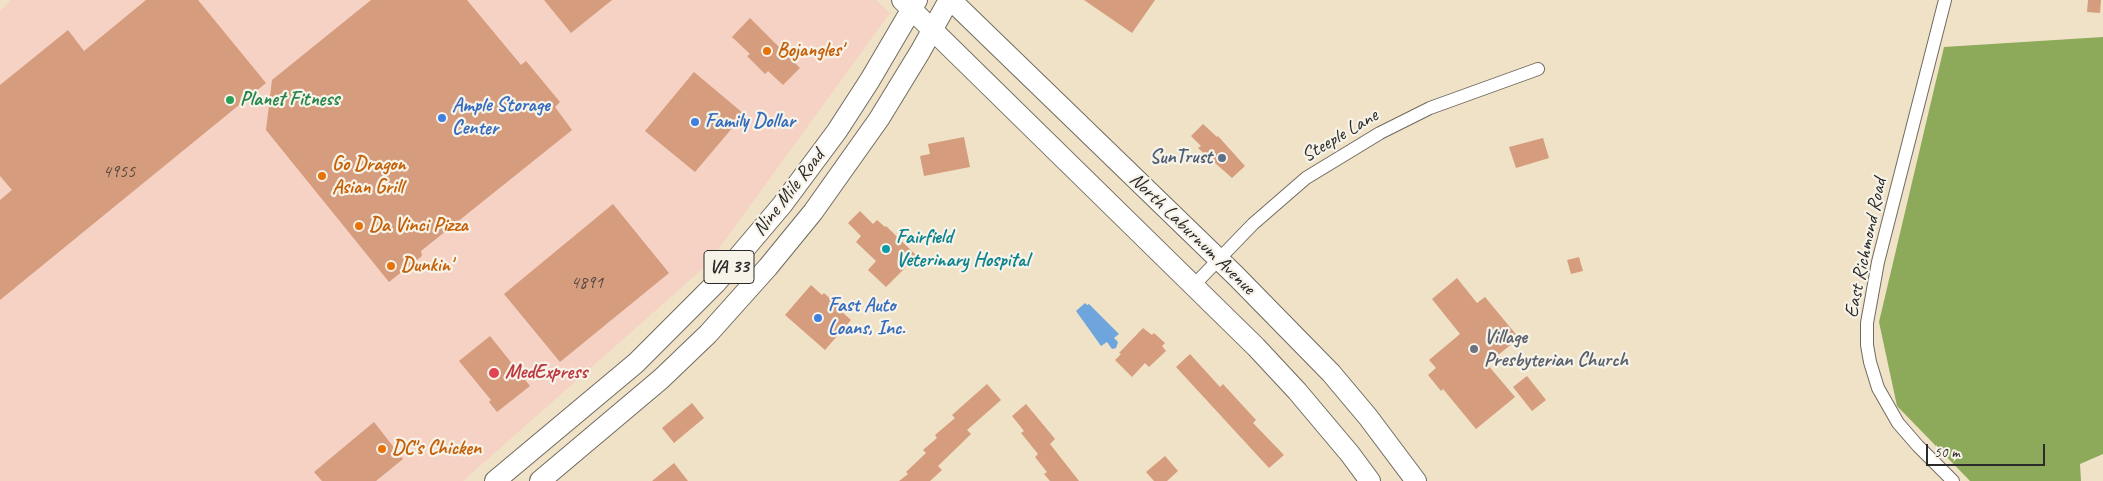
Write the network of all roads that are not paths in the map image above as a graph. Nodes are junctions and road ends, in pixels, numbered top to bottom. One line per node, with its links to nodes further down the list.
1 (950, 0): 4 (main road, Nine Mile Road / VA 33); 6 (main road, North Laburnum Avenue)
2 (1946, 0): 12 (street, East Richmond Road)
3 (911, 3): 4 (main road, North Laburnum Avenue); 8 (main road, Nine Mile Road / VA 33)
4 (932, 30): 7 (main road, North Laburnum Avenue); 9 (main road, Nine Mile Road / VA 33)
5 (1538, 70): 6 (street, Steeple Lane)
6 (1218, 259): 7 (street, Steeple Lane); 11 (main road, North Laburnum Avenue)
7 (1193, 286): 10 (main road, North Laburnum Avenue)
8 (495, 481)
9 (540, 481)
10 (1370, 481)
11 (1416, 481)
12 (1953, 481)

